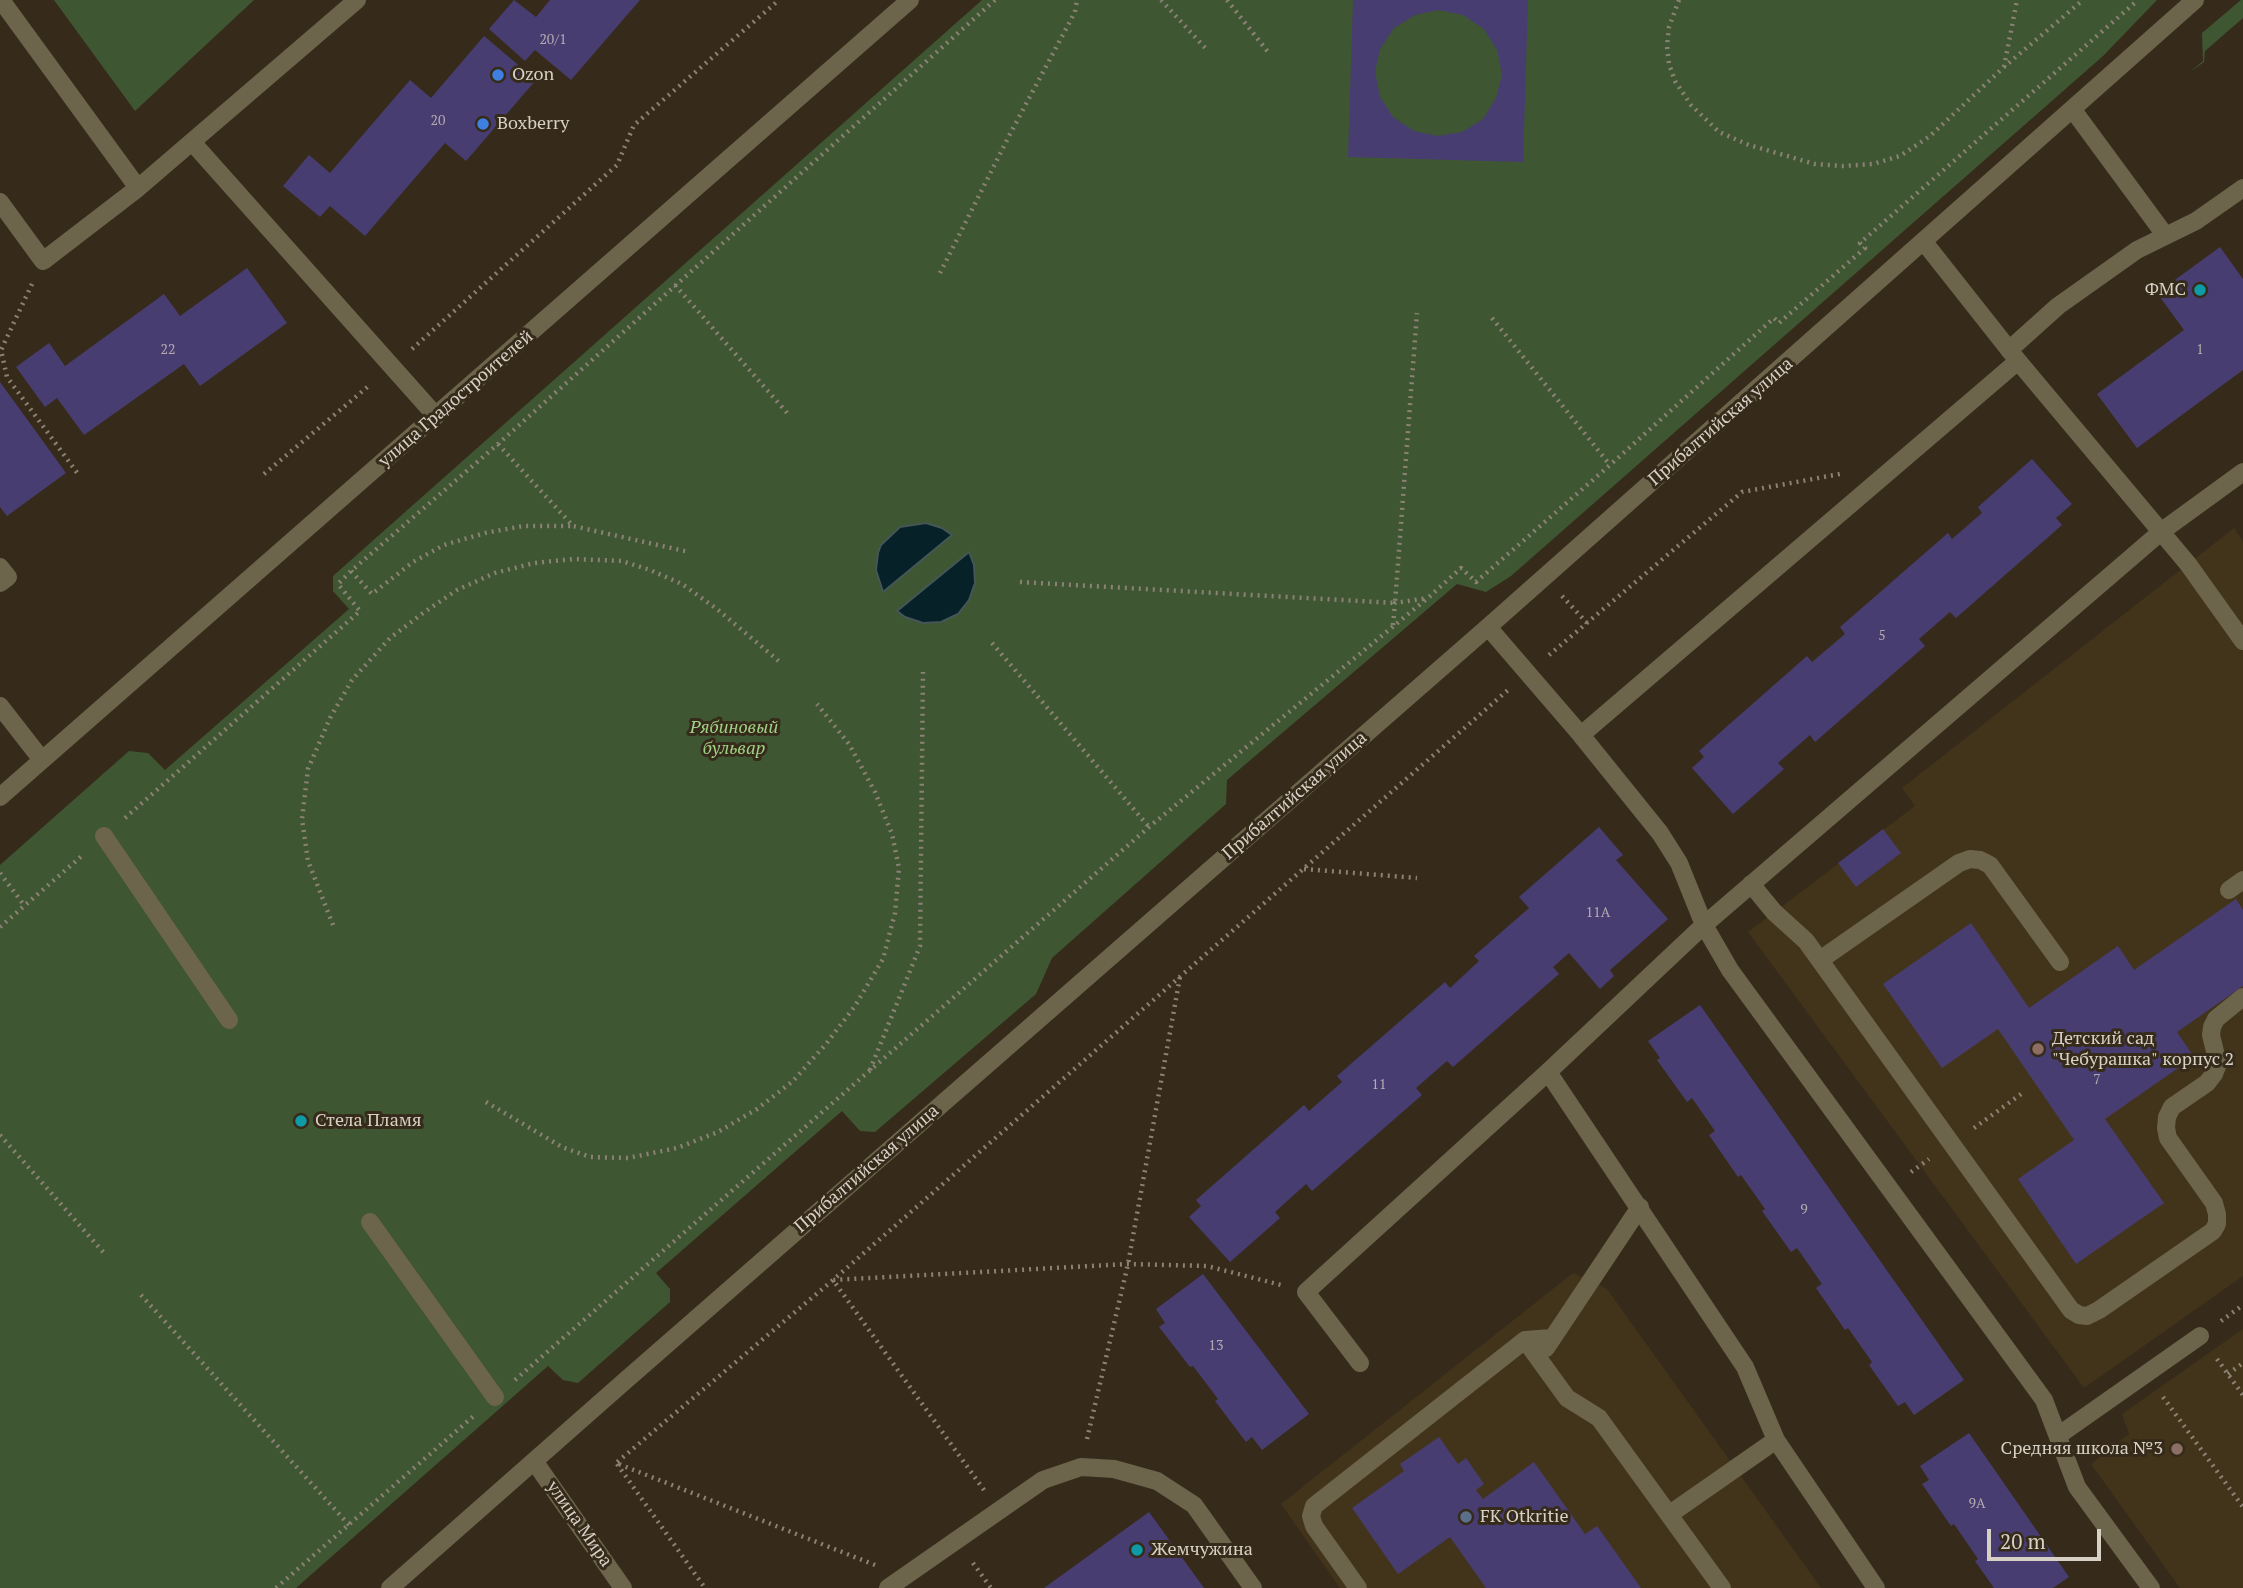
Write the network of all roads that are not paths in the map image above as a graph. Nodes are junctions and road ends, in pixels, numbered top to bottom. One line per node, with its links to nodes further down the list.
1 (1, 0): 8 (street)
2 (357, 0): 6 (street)
3 (910, 0): 13 (street, улица Градостроителей)
4 (2195, 0): 5 (street, Прибалтийская улица)
5 (2073, 110): 10 (street); 11 (street, Прибалтийская улица)
6 (192, 142): 8 (street); 13 (street)
7 (2243, 187): 10 (street)
8 (138, 188): 9 (street)
9 (0, 202)
10 (2165, 235): 12 (street)
11 (1924, 242): 12 (street); 18 (street, Прибалтийская улица)
12 (2013, 356): 15 (street); 21 (street)
13 (436, 416): 22 (street, улица Градостроителей)
14 (2243, 472): 15 (street)
15 (2162, 531): 19 (street); 25 (street)
16 (0, 567): 17 (street)
17 (0, 583)
18 (1488, 627): 21 (street); 42 (street, Прибалтийская улица)
19 (2243, 641)
20 (0, 706): 22 (street)
21 (1581, 735): 26 (street)
22 (42, 760): 23 (street, улица Градостроителей)
23 (0, 796)
24 (104, 836): 30 (street)
25 (1751, 884): 26 (street); 27 (street)
26 (1704, 925): 31 (street); 40 (street)
27 (1820, 960): 28 (street); 29 (street)
28 (2060, 962)
29 (2243, 998)
30 (229, 1020)
31 (1548, 1072): 32 (street); 38 (street)
32 (1640, 1207): 35 (street); 41 (street)
33 (370, 1223): 39 (street)
34 (2200, 1336): 40 (street)
35 (1552, 1338): 36 (street); 37 (street)
36 (1525, 1340): 37 (street); 48 (street)
37 (1539, 1360): 43 (street)
38 (1360, 1363)
39 (495, 1397)
40 (2059, 1435): 51 (street)
41 (1776, 1440): 43 (street); 50 (street)
42 (534, 1461): 44 (street, Прибалтийская улица); 45 (street, улица Мира)
43 (1670, 1514): 49 (street)
44 (390, 1588)
45 (623, 1588)
46 (888, 1588): 47 (street)
47 (1253, 1588)
48 (1358, 1588)
49 (1722, 1588)
50 (1876, 1588)
51 (2151, 1588)

